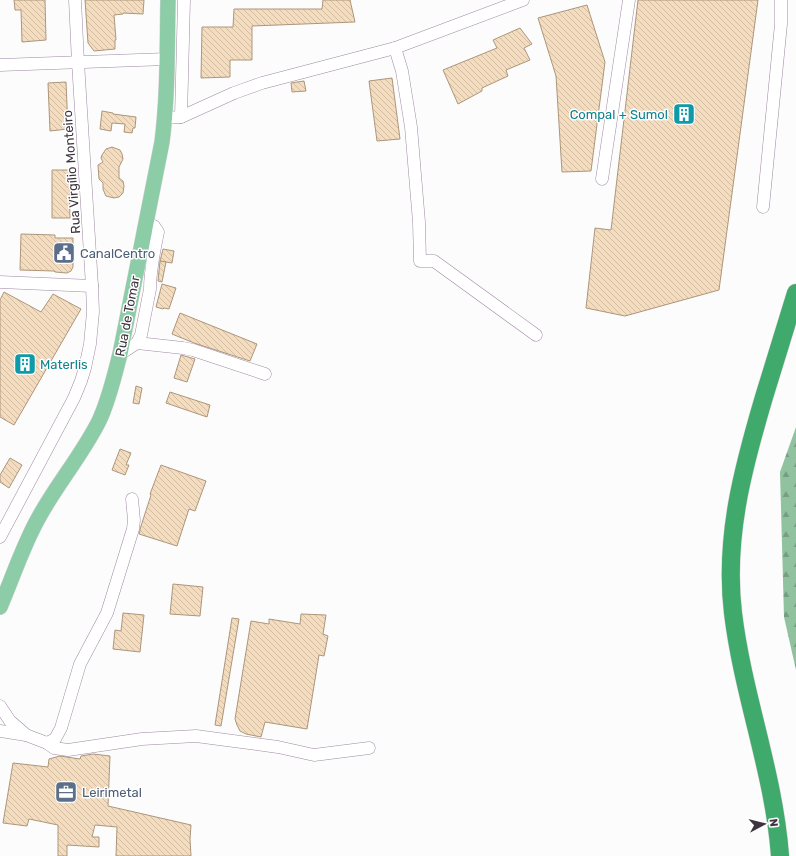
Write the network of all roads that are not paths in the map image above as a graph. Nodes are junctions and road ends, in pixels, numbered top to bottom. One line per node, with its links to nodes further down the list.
1 (75, 0): 9 (street, Rua Virgílio Monteiro)
2 (168, 0): 8 (main road, Rua de Tomar)
3 (184, 0): 11 (street)
4 (522, 0): 7 (street)
5 (629, 0): 13 (street)
6 (781, 0): 14 (street)
7 (395, 48): 11 (street); 20 (street)
8 (167, 59): 9 (street); 12 (main road, Rua de Tomar)
9 (78, 62): 10 (street); 17 (street, Rua Virgílio Monteiro)
10 (0, 65)
11 (181, 117): 12 (street)
12 (165, 118): 15 (main road, Rua de Tomar)
13 (602, 179)
14 (763, 207)
15 (145, 224): 21 (street); 22 (main road, Rua de Tomar)
16 (0, 282): 17 (street)
17 (92, 286): 25 (street, Rua Virgílio Monteiro)
18 (796, 293): 32 (highway)
19 (796, 330): 33 (highway)
20 (536, 335)
21 (137, 343): 22 (street); 23 (street)
22 (120, 354): 26 (main road, Rua de Tomar)
23 (266, 374)
24 (132, 499): 30 (street)
25 (0, 537)
26 (0, 606)
27 (0, 706): 29 (street)
28 (0, 731): 29 (street)
29 (26, 735): 30 (street)
30 (47, 743): 31 (street)
31 (369, 748)
32 (780, 856)
33 (791, 856)

